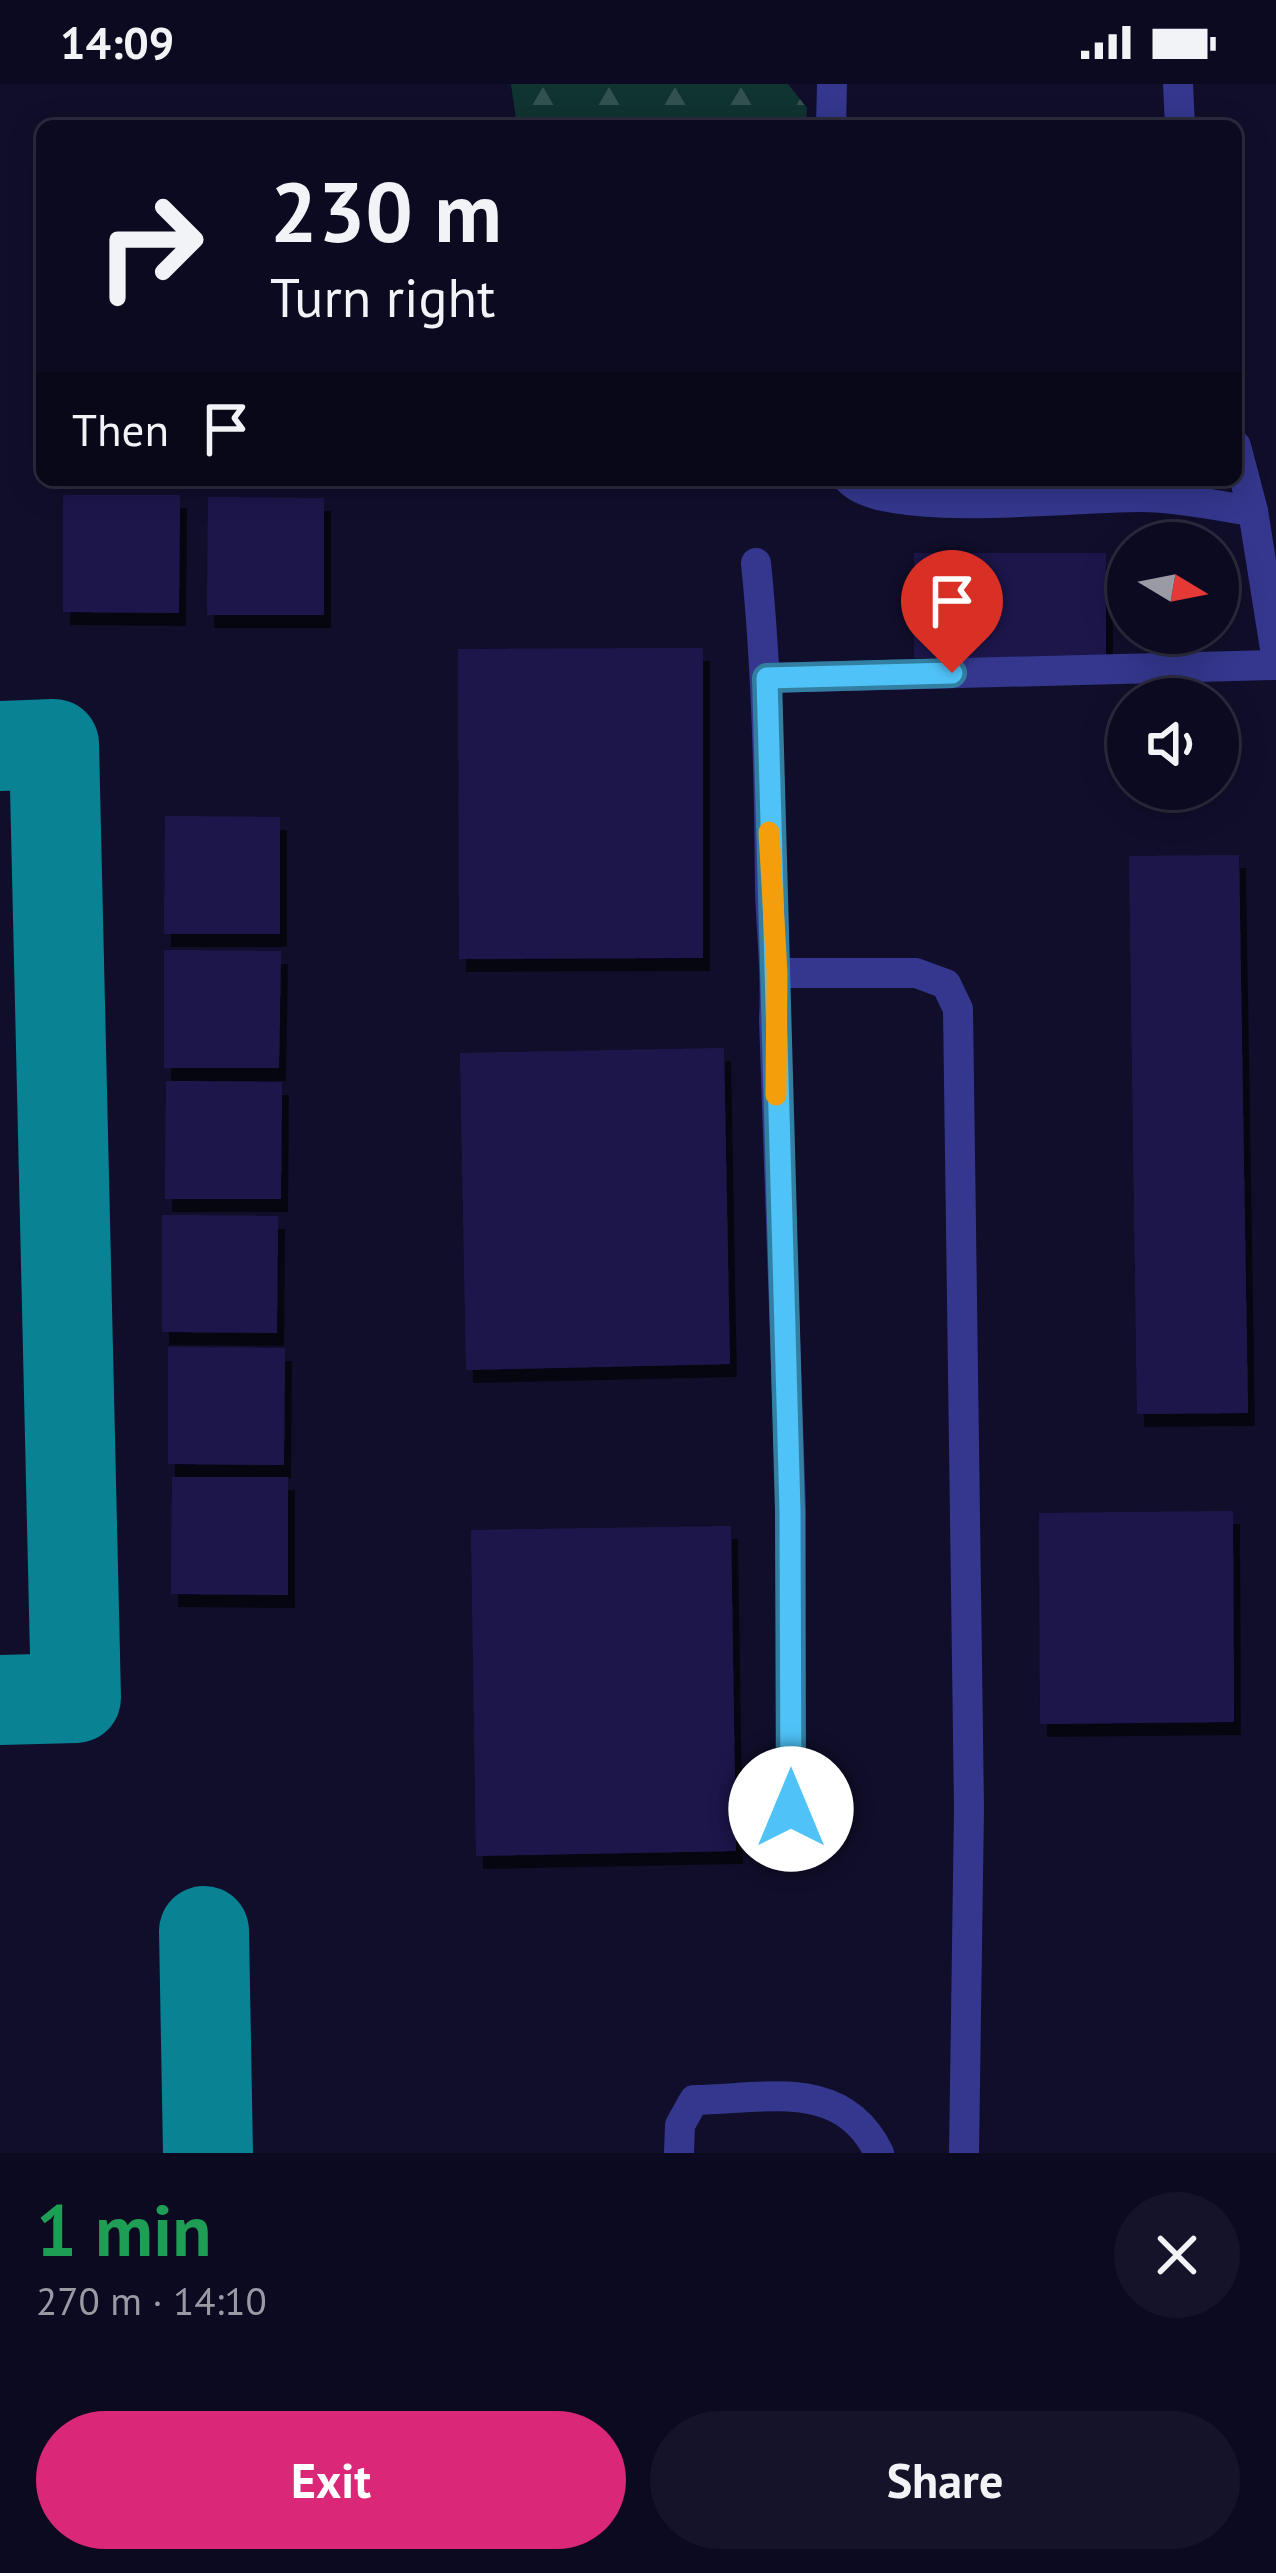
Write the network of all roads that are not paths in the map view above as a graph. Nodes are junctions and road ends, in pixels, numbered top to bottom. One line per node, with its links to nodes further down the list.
1 (832, 84): 3 (street)
2 (1178, 84): 4 (street)
3 (831, 120)
4 (1180, 120)
5 (1242, 469): 7 (street)
6 (854, 486): 7 (street)
7 (1253, 512): 9 (street)
8 (756, 563): 11 (street)
9 (1276, 655)
10 (1276, 665): 11 (street)
11 (767, 678): 12 (street)
12 (777, 973): 13 (street); 16 (street)
13 (791, 1851)
14 (679, 2153): 15 (street)
15 (879, 2153)
16 (964, 2153)

